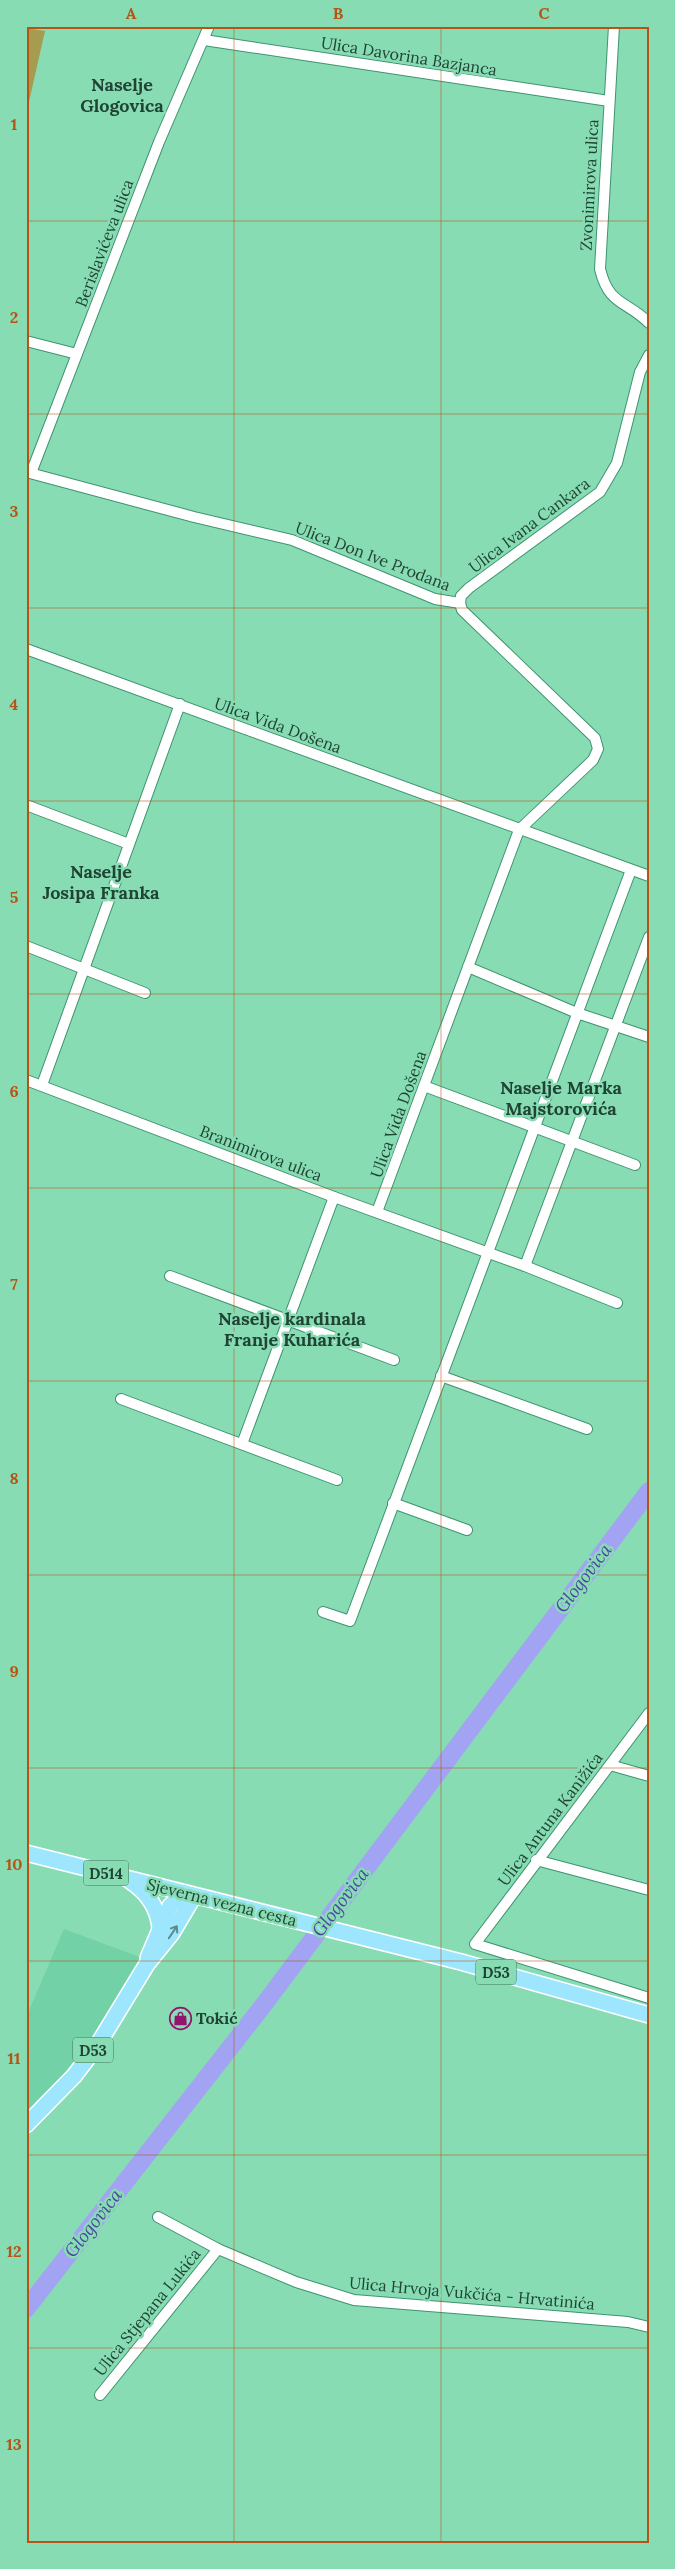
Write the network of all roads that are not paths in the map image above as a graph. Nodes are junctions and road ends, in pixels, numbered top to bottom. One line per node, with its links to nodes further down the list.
1 (210, 26): 3 (street, Berislavićeva ulica)
2 (614, 26): 4 (street, Zvonimirova ulica)
3 (204, 40): 4 (street, Ulica Davorina Bazjanca); 7 (street, Berislavićeva ulica)
4 (609, 101): 5 (street, Zvonimirova ulica)
5 (649, 322)
6 (26, 341): 7 (street)
7 (77, 354): 9 (street, Berislavićeva ulica)
8 (649, 355): 10 (street, Ulica Ivana Cankara)
9 (28, 472): 10 (street, Ulica Don Ive Prodana)
10 (460, 603): 14 (street, Ulica Don Ive Prodana)
11 (26, 649): 12 (street, Ulica Vida Došena)
12 (180, 704): 14 (street, Ulica Vida Došena); 15 (street)
13 (26, 805): 15 (street)
14 (519, 830): 16 (street, Ulica Vida Došena); 20 (street, Ulica Vida Došena)
15 (129, 844): 21 (street)
16 (631, 870): 17 (street, Ulica Vida Došena); 23 (street)
17 (649, 876)
18 (649, 937): 24 (street)
19 (26, 946): 21 (street)
20 (468, 967): 23 (street); 28 (street, Ulica Vida Došena)
21 (85, 968): 22 (street); 27 (street)
22 (145, 993)
23 (577, 1013): 24 (street); 29 (street)
24 (615, 1026): 25 (street); 30 (street)
25 (649, 1037)
26 (26, 1080): 27 (street, Branimirova ulica)
27 (42, 1086): 32 (street, Branimirova ulica)
28 (424, 1086): 29 (street); 33 (street, Ulica Vida Došena)
29 (534, 1127): 30 (street); 34 (street)
30 (572, 1142): 31 (street); 35 (street)
31 (635, 1166)
32 (334, 1197): 33 (street, Branimirova ulica); 38 (street)
33 (377, 1212): 34 (street, Branimirova ulica)
34 (486, 1252): 35 (street, Branimirova ulica); 40 (street)
35 (525, 1266): 37 (street, Branimirova ulica)
36 (170, 1276): 38 (street)
37 (617, 1303)
38 (288, 1320): 39 (street); 43 (street)
39 (394, 1360)
40 (441, 1376): 42 (street); 45 (street)
41 (121, 1399): 43 (street)
42 (587, 1429)
43 (242, 1444): 44 (street)
44 (336, 1480)
45 (394, 1503): 46 (street); 47 (street)
46 (468, 1530)
47 (323, 1612)
48 (649, 1712): 49 (street, Ulica Antuna Kanižića)
49 (610, 1765): 50 (street); 52 (street, Ulica Antuna Kanižića)
50 (649, 1776)
51 (26, 1854): 53 (main road, Sjeverna vezna cesta / D514)
52 (536, 1860): 54 (street); 58 (street, Ulica Antuna Kanižića)
53 (124, 1878): 55 (main road, Sjeverna vezna cesta / D514); 56 (main road)
54 (649, 1890)
55 (190, 1894): 56 (main road, D53); 57 (main road, D53, one-way to 55); 60 (main road, Sjeverna vezna cesta / D53)
56 (160, 1928): 57 (main road, D53)
57 (146, 1964): 62 (main road, D53)
58 (599, 1984): 59 (street); 60 (street)
59 (649, 1998)
60 (594, 1999): 61 (main road, Sjeverna vezna cesta / D53)
61 (649, 2015)
62 (26, 2126)
63 (158, 2217): 64 (street, Ulica Hrvoja Vukčića - Hrvatinića)
64 (218, 2249): 65 (street, Ulica Hrvoja Vukčića - Hrvatinića); 66 (street, Ulica Stjepana Lukića)
65 (649, 2327)
66 (100, 2395)

